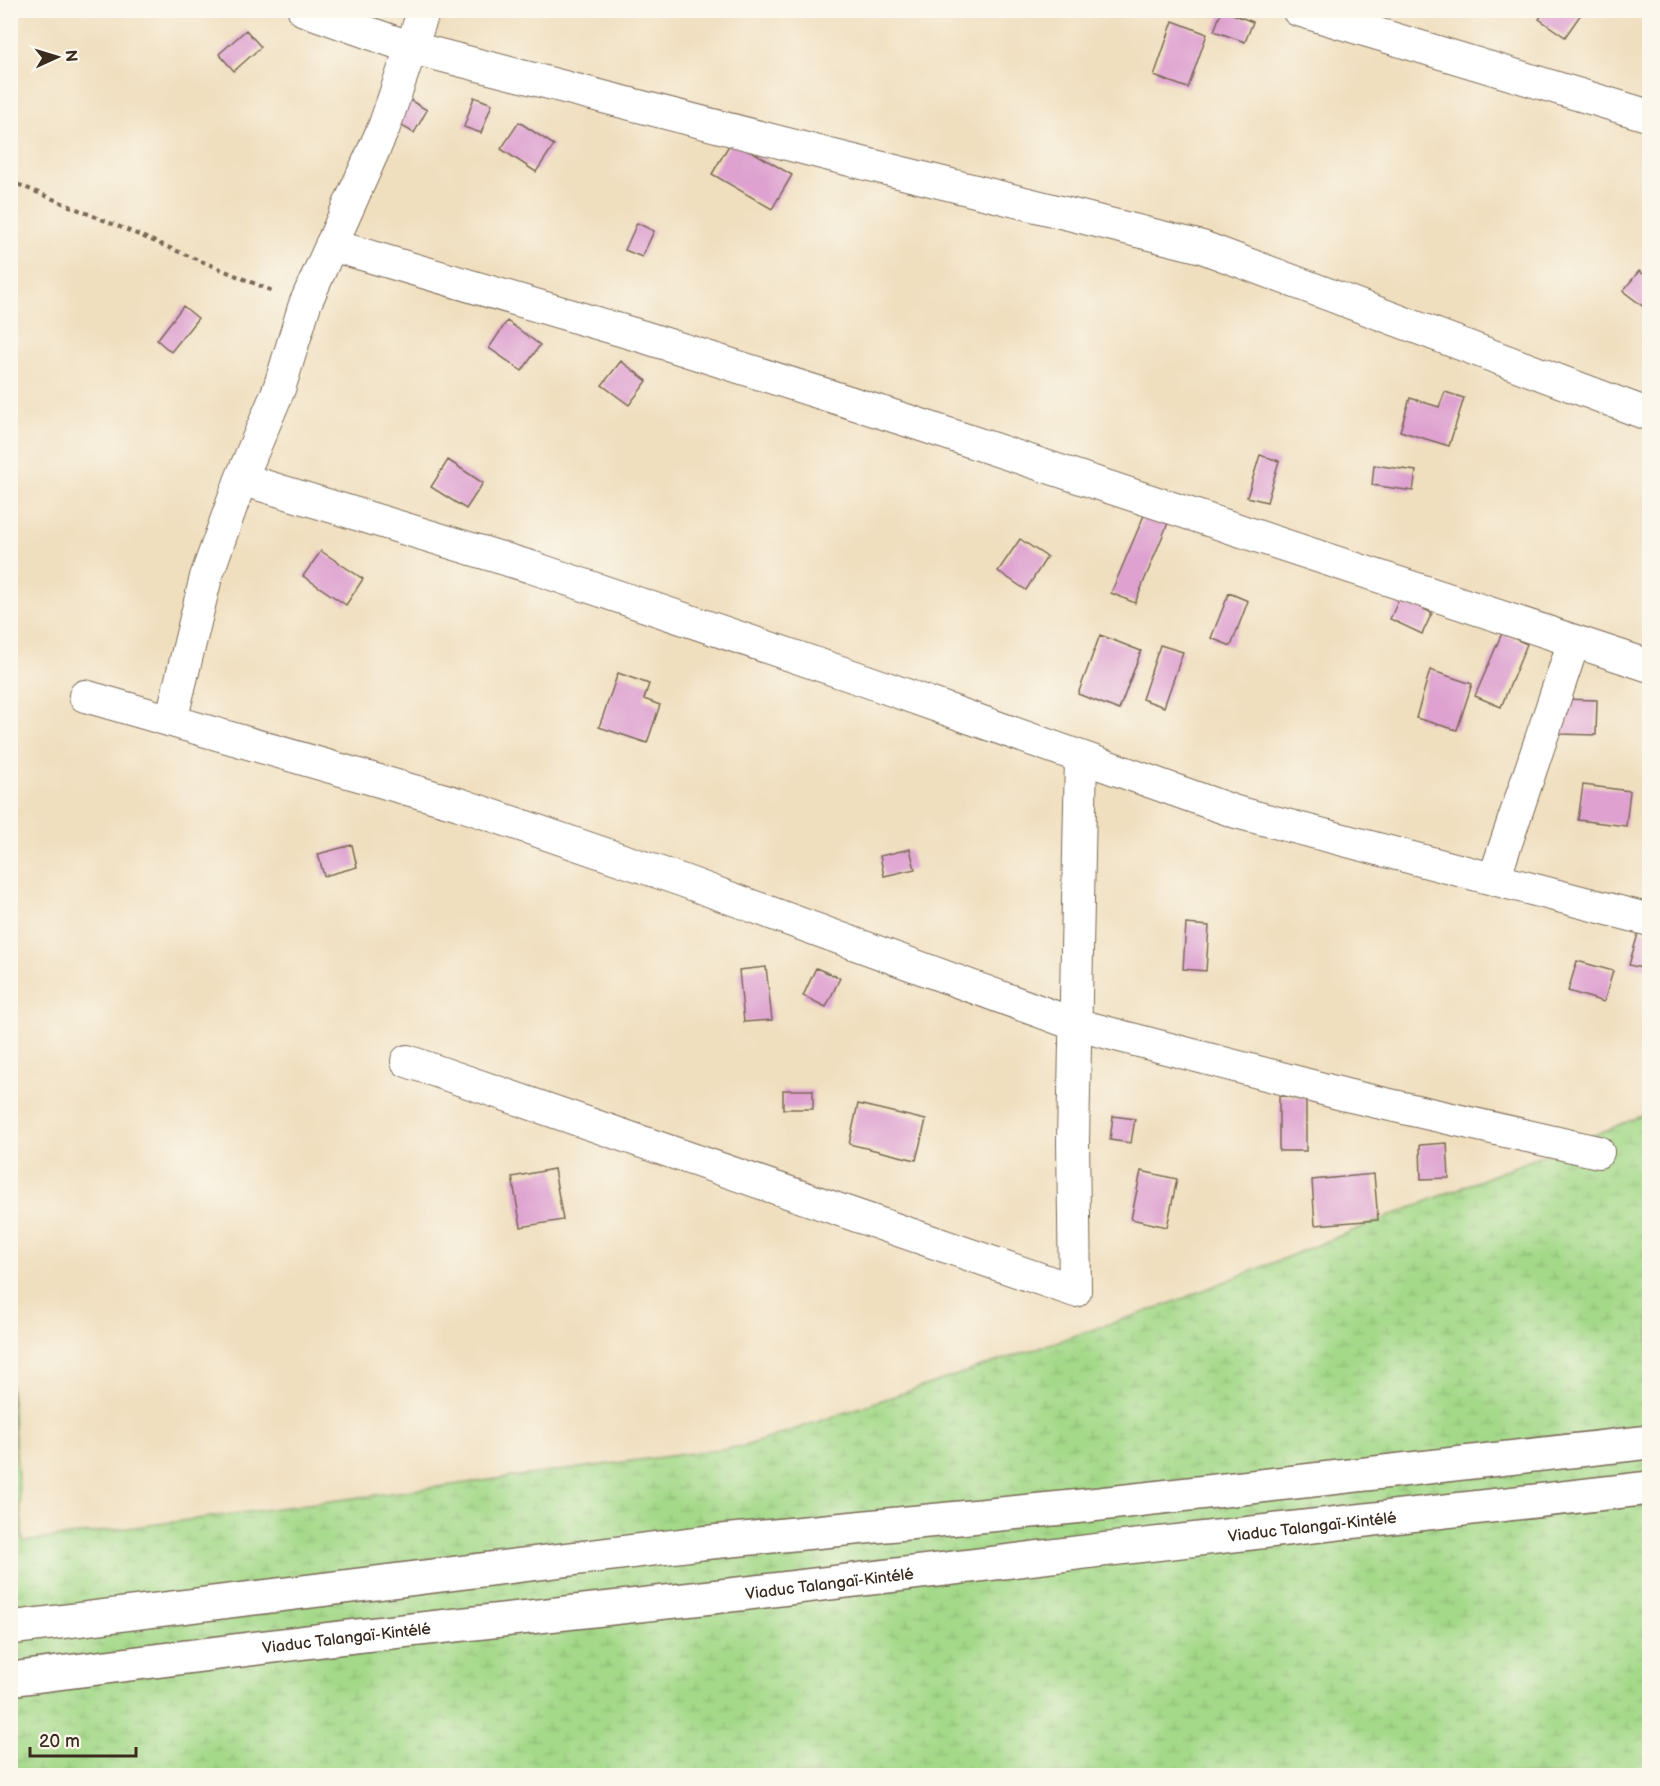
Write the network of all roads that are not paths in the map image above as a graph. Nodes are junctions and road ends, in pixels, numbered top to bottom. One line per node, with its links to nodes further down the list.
1 (304, 10): 4 (street)
2 (424, 10): 4 (street)
3 (1298, 10): 5 (street)
4 (412, 48): 6 (street); 7 (street)
5 (1650, 116)
6 (331, 245): 8 (street); 9 (street)
7 (1650, 415)
8 (241, 479): 12 (street); 13 (street)
9 (1574, 641): 10 (street); 14 (street)
10 (1650, 666)
11 (85, 696): 12 (street)
12 (171, 721): 16 (street)
13 (1081, 757): 14 (street); 16 (street)
14 (1494, 879): 15 (street)
15 (1650, 920)
16 (1074, 1024): 17 (street); 18 (street)
17 (407, 1061)
18 (1598, 1152)
19 (1650, 1442): 21 (highway)
20 (1650, 1488): 22 (highway, Viaduc Talangaï-Kintélé)
21 (10, 1628)
22 (10, 1679)

